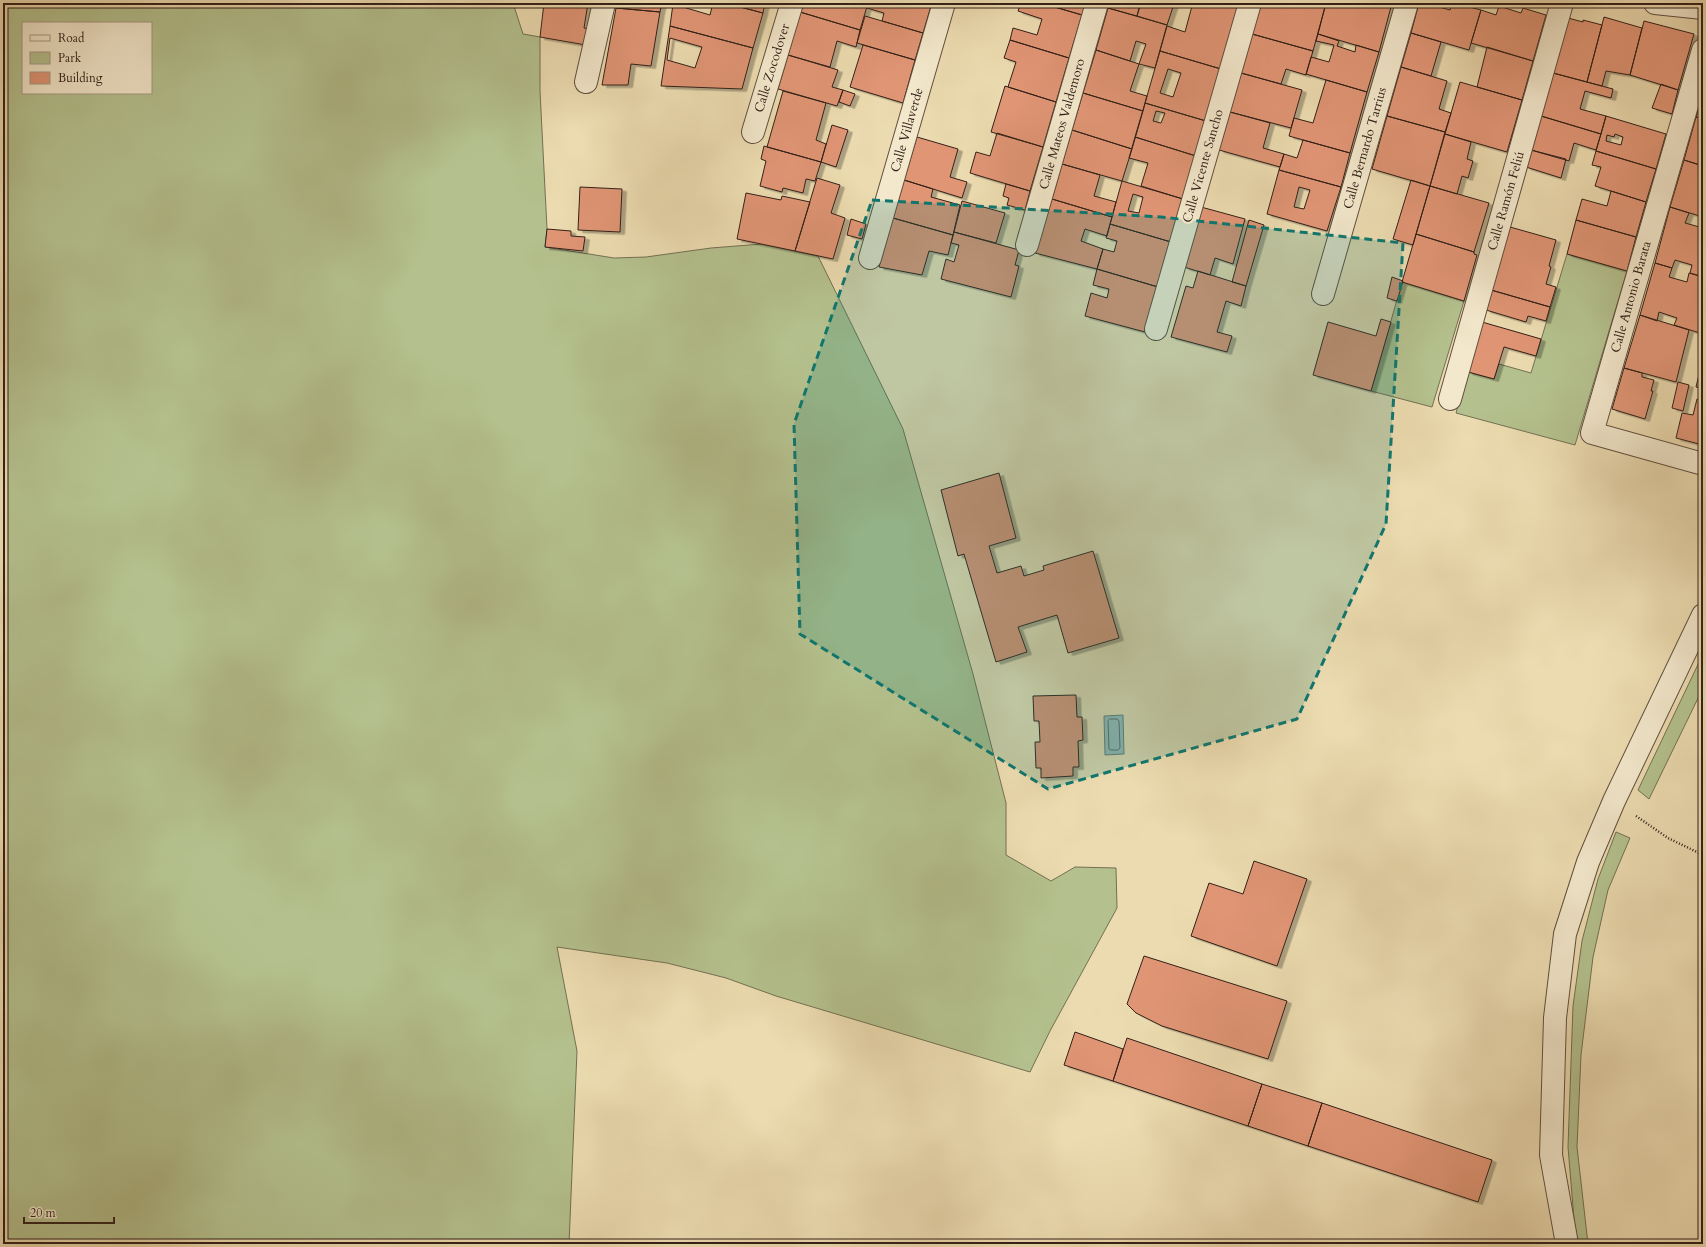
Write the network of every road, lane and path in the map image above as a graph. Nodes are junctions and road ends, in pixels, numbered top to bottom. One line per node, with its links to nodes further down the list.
1 (604, 3): 11 (street)
2 (792, 3): 12 (street, Calle Zocodover)
3 (944, 3): 14 (street, Calle Villaverde)
4 (1097, 3): 13 (street, Calle Mateos Valdemoro)
5 (1250, 3): 16 (street, Calle Vicente Sancho)
6 (1407, 3): 15 (street, Calle Bernardo Tarrius)
7 (1562, 3): 17 (street, Calle Ramón Feliú)
8 (1655, 3): 9 (street)
9 (1703, 8)
10 (1703, 50): 18 (street, Calle Antonio Barata)
11 (586, 82)
12 (753, 132)
13 (1027, 245)
14 (870, 258)
15 (1323, 294)
16 (1156, 329)
17 (1450, 399)
18 (1703, 464)
19 (1703, 615): 20 (street)
20 (1614, 801): 21 (path); 22 (street)
21 (1703, 855)
22 (1567, 1244)

